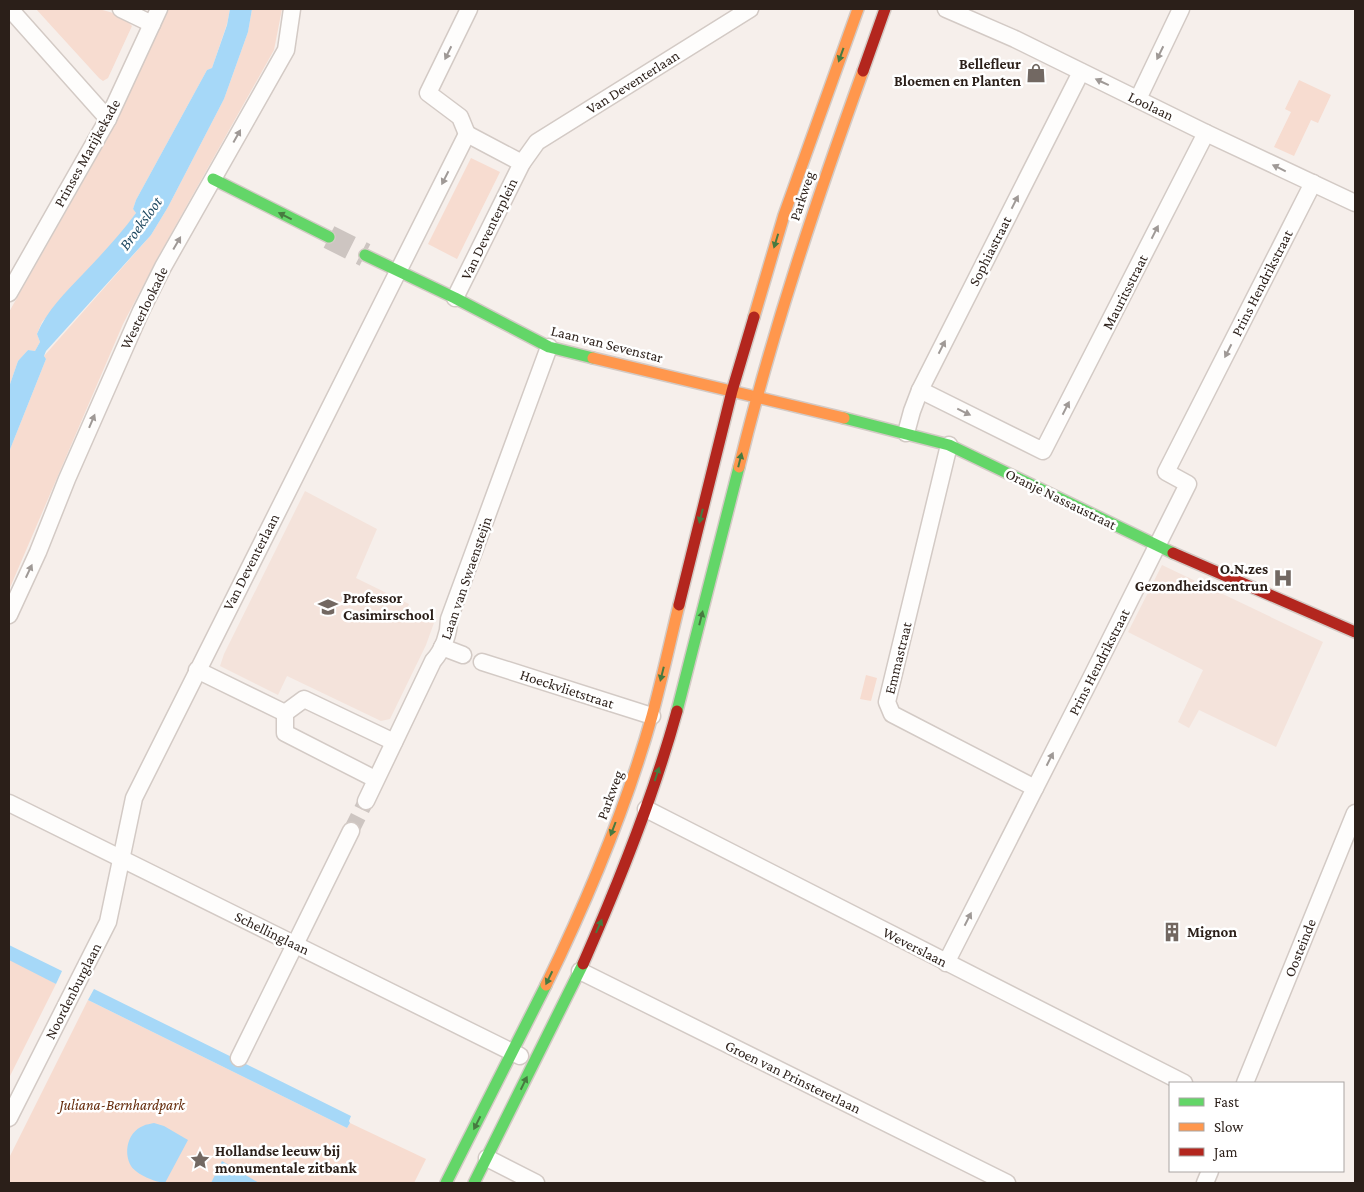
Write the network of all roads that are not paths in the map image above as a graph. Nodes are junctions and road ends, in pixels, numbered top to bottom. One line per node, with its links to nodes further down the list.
1 (10, 9): 13 (street)
2 (121, 9): 10 (street)
3 (292, 9): 17 (street, Westerlookade, one-way to 3)
4 (469, 9): 15 (street, one-way to 15)
5 (750, 9): 16 (street, Van Deventerlaan)
6 (858, 9): 26 (street, Parkweg, one-way to 26)
7 (885, 9): 28 (street, Parkweg)
8 (946, 9): 11 (street, Loolaan)
9 (1181, 9): 12 (street, one-way to 12)
10 (155, 16): 13 (street, Prinses Marijkekade)
11 (1081, 72): 12 (street, Loolaan, one-way to 11); 27 (street, Sophiastraat, one-way to 11)
12 (1138, 99): 14 (street, Loolaan)
13 (108, 119): 23 (street, Prinses Marijkekade)
14 (1206, 133): 18 (street, Loolaan, one-way to 14); 27 (street, Mauritsstraat, one-way to 14)
15 (467, 134): 16 (street, Van Deventerplein); 22 (street, one-way to 22)
16 (522, 162): 24 (street, Van Deventerplein)
17 (213, 179): 20 (street, one-way to 17); 32 (street, Westerlookade, one-way to 17)
18 (1313, 182): 19 (street, Loolaan); 31 (street, Prins Hendrikstraat, one-way to 31)
19 (1355, 203)
20 (329, 237)
21 (364, 255): 22 (street)
22 (397, 272): 24 (street, Van Deventerplein); 37 (street, Van Deventerlaan)
23 (9, 293)
24 (455, 298): 25 (street, Laan van Sevenstar)
25 (549, 347): 26 (street, Laan van Sevenstar); 34 (street, Laan van Swaensteijn)
26 (732, 390): 28 (street); 39 (street, Parkweg, one-way to 39)
27 (920, 390): 29 (street, Sophiastraat)
28 (756, 396): 29 (street, Oranje Nassaustraat); 45 (street, Parkweg, one-way to 28)
29 (906, 433): 30 (street, Oranje Nassaustraat)
30 (949, 445): 31 (street, Oranje Nassaustraat); 42 (street, Emmastraat)
31 (1157, 546): 33 (street, Oranje Nassaustraat); 42 (street, Prins Hendrikstraat, one-way to 31)
32 (9, 615)
33 (1355, 632)
34 (442, 647): 35 (street); 40 (street, Laan van Swaensteijn)
35 (463, 655)
36 (482, 662): 39 (street, Hoeckvlietstraat)
37 (197, 670): 38 (street); 48 (street, Van Deventerlaan)
38 (285, 713): 40 (street); 41 (street)
39 (652, 716): 52 (street, Parkweg, one-way to 52)
40 (394, 742): 41 (street, Laan van Swaensteijn)
41 (375, 779): 43 (street, Laan van Swaensteijn)
42 (1035, 788): 50 (street, Prins Hendrikstraat, one-way to 42)
43 (366, 801)
44 (9, 803): 48 (street, Schellinglaan)
45 (646, 810): 50 (street, Weverslaan); 51 (street, Parkweg, one-way to 45)
46 (1355, 813): 56 (street, Oosteinde)
47 (351, 831): 49 (street)
48 (121, 858): 49 (street, Schellinglaan); 57 (street, Noordenburglaan)
49 (295, 944): 52 (street, Schellinglaan); 53 (street)
50 (946, 963): 55 (street, Weverslaan)
51 (580, 970): 54 (street, Parkweg); 62 (street, Groen van Prinstererlaan)
52 (513, 1052): 54 (street, Schellinglaan); 59 (street, Parkweg, one-way to 59)
53 (239, 1058)
54 (534, 1063): 58 (street, Parkweg, one-way to 54)
55 (1182, 1082)
56 (1245, 1082)
57 (9, 1118)
58 (487, 1158): 60 (street, Parkweg); 61 (street)
59 (446, 1183)
60 (474, 1183)
61 (536, 1183)
62 (1006, 1183)

